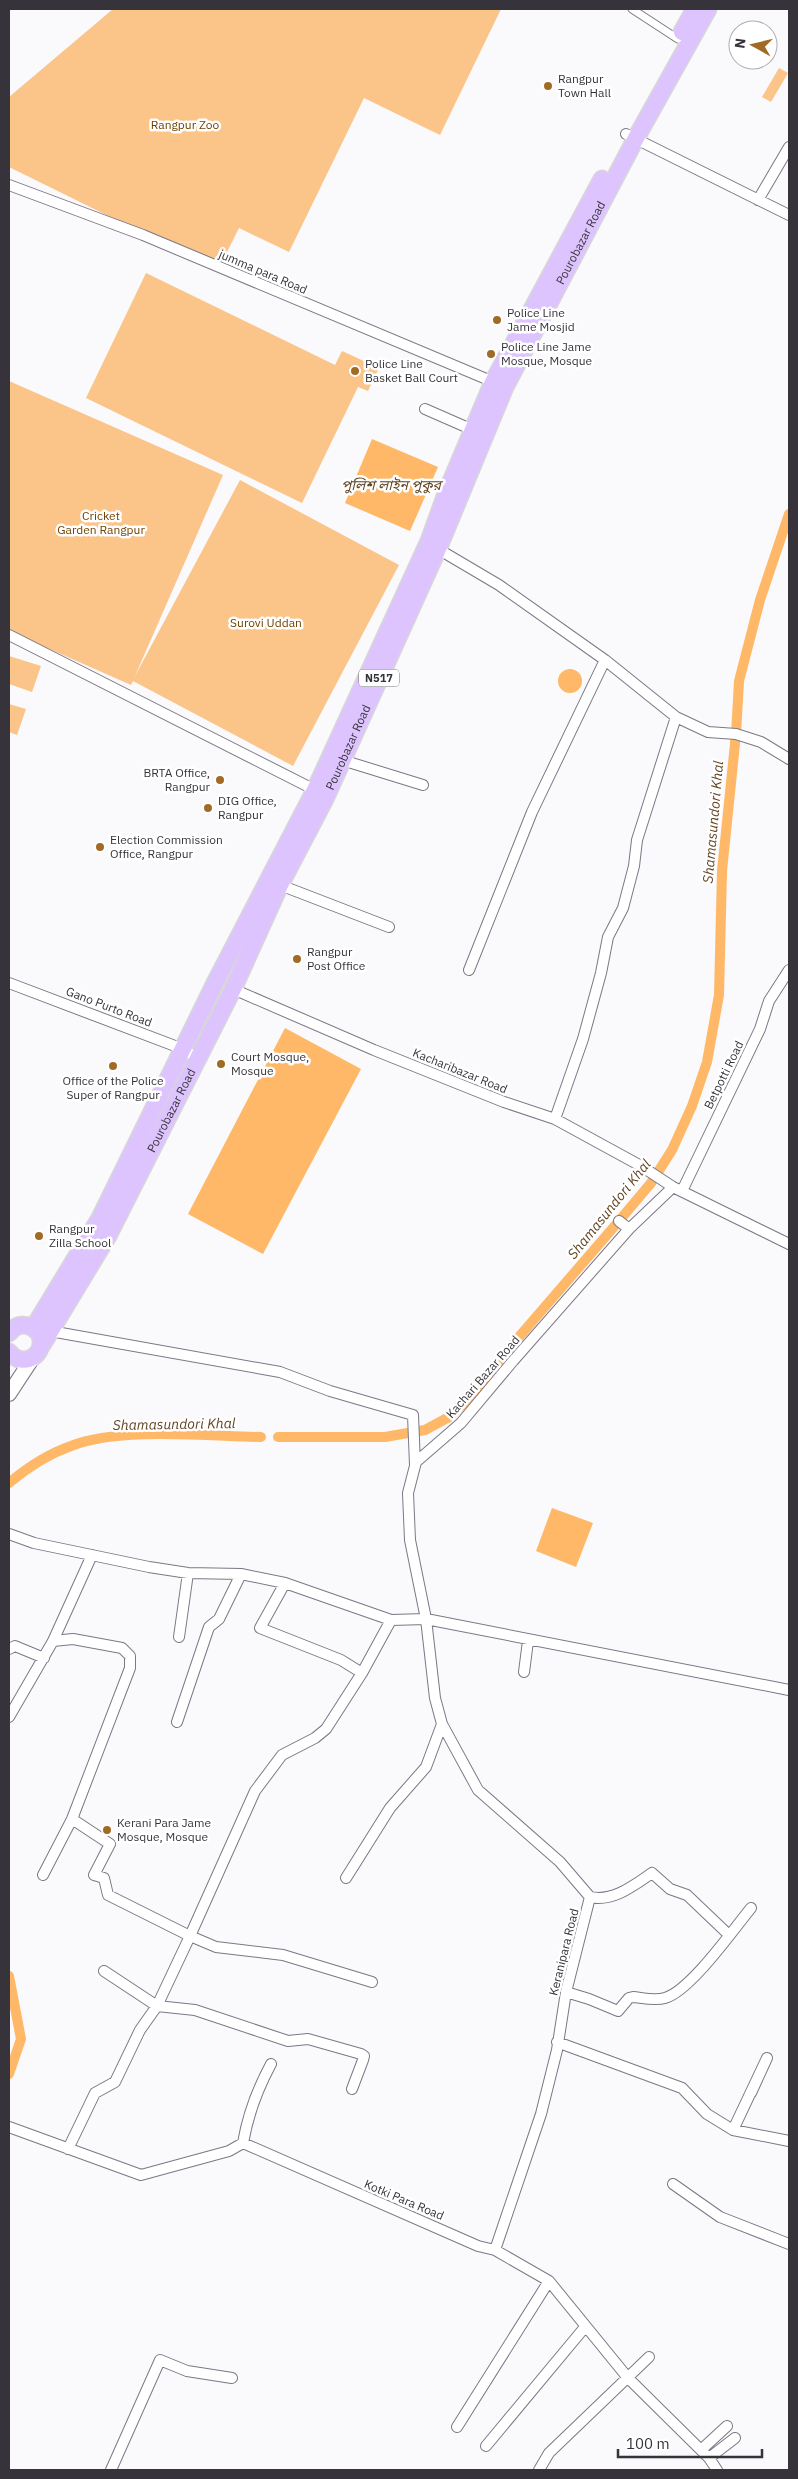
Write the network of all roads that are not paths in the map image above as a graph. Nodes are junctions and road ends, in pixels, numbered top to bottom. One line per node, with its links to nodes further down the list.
1 (632, 9): 4 (street)
2 (695, 9): 4 (highway, Pourobazar Road / N517)
3 (708, 9): 5 (highway, Pourobazar Road / N517)
4 (678, 39): 5 (highway, Pourobazar Road / N517)
5 (631, 136): 8 (street); 10 (highway, Pourobazar Road / N517)
6 (789, 148): 8 (street)
7 (9, 185): 10 (street, jumma para Road)
8 (758, 200): 9 (street)
9 (789, 215)
10 (499, 384): 12 (highway, Pourobazar Road / N517); 13 (highway, Pourobazar Road / N517)
11 (426, 409): 12 (street)
12 (473, 430): 20 (highway, Pourobazar Road / N517)
13 (438, 549): 15 (street); 18 (highway, Pourobazar Road / N517)
14 (9, 635): 20 (street)
15 (604, 660): 16 (street); 23 (street)
16 (676, 717): 17 (street); 30 (street)
17 (789, 759)
18 (342, 760): 19 (street); 21 (highway, Pourobazar Road / N517)
19 (422, 785)
20 (315, 790): 28 (highway, Pourobazar Road / N517)
21 (280, 884): 22 (street); 27 (highway, Pourobazar Road / N517)
22 (389, 927)
23 (469, 970)
24 (789, 970): 25 (street, Betpotti Road)
25 (786, 981): 31 (street, Betpotti Road)
26 (9, 983): 28 (street, Gano Purto Road)
27 (233, 989): 29 (highway, Pourobazar Road / N517); 30 (street, Kacharibazar Road)
28 (183, 1048): 29 (street, Gano Purto Road); 37 (highway, Pourobazar Road / N517)
29 (198, 1059): 39 (highway, Pourobazar Road / N517)
30 (555, 1119): 31 (street, Kacharibazar Road)
31 (678, 1189): 33 (street, Kachari Bazar Road); 34 (street, Kacharibazar Road)
32 (619, 1221): 33 (street)
33 (629, 1229): 36 (street, Kachari Bazar Road)
34 (789, 1244)
35 (570, 1278): 36 (street)
36 (578, 1286): 43 (street, Kachari Bazar Road)
37 (34, 1328): 38 (highway); 39 (highway)
38 (10, 1330)
39 (46, 1338): 42 (highway, N517); 45 (street)
40 (505, 1353): 43 (street)
41 (11, 1355): 42 (highway); 44 (main road)
42 (32, 1359): 44 (main road)
43 (513, 1361): 45 (street, Kachari Bazar Road)
44 (12, 1390)
45 (415, 1465): 52 (street)
46 (9, 1534): 47 (street)
47 (92, 1555): 48 (street); 54 (street)
48 (188, 1573): 49 (street); 53 (street)
49 (241, 1574): 50 (street); 62 (street)
50 (285, 1583): 51 (street); 59 (street)
51 (391, 1620): 52 (street); 59 (street)
52 (426, 1624): 55 (street); 63 (street, Keranipara Road)
53 (179, 1636)
54 (53, 1641): 57 (street); 64 (street)
55 (528, 1641): 58 (street); 60 (street)
56 (9, 1649): 57 (street)
57 (44, 1658): 61 (street)
58 (524, 1672)
59 (362, 1673): 70 (street)
60 (789, 1690)
61 (9, 1717)
62 (176, 1722)
63 (442, 1724): 66 (street); 67 (street, Keranipara Road)
64 (72, 1820): 65 (street); 70 (street)
65 (43, 1875)
66 (346, 1878)
67 (590, 1897): 69 (street); 73 (street, Keranipara Road)
68 (750, 1908): 69 (street)
69 (729, 1935): 73 (street)
70 (190, 1936): 72 (street); 74 (street)
71 (104, 1971): 74 (street)
72 (372, 1982)
73 (566, 1992): 75 (street, Keranipara Road)
74 (157, 2006): 77 (street); 83 (street)
75 (557, 2042): 80 (street); 86 (street, Keranipara Road)
76 (271, 2064): 82 (street)
77 (352, 2088)
78 (750, 2094): 80 (street)
79 (9, 2126): 83 (street)
80 (734, 2130): 81 (street)
81 (789, 2141)
82 (243, 2142): 83 (street); 86 (street, Kotki Para Road)
83 (68, 2149)
84 (673, 2184): 85 (street)
85 (789, 2244)
86 (495, 2250): 87 (street, Kotki Para Road)
87 (550, 2281): 88 (street, Kotki Para Road); 93 (street)
88 (585, 2327): 91 (street, Kotki Para Road); 95 (street)
89 (649, 2357): 91 (street)
90 (232, 2378): 98 (street)
91 (628, 2378): 96 (street, Kotki Para Road); 99 (street)
92 (727, 2426): 96 (street)
93 (457, 2427)
94 (735, 2438): 97 (street)
95 (486, 2446)
96 (701, 2450): 97 (street, Kotki Para Road)
97 (709, 2458): 100 (street, Kotki Para Road)
98 (111, 2470)
99 (539, 2470)
100 (717, 2470)

